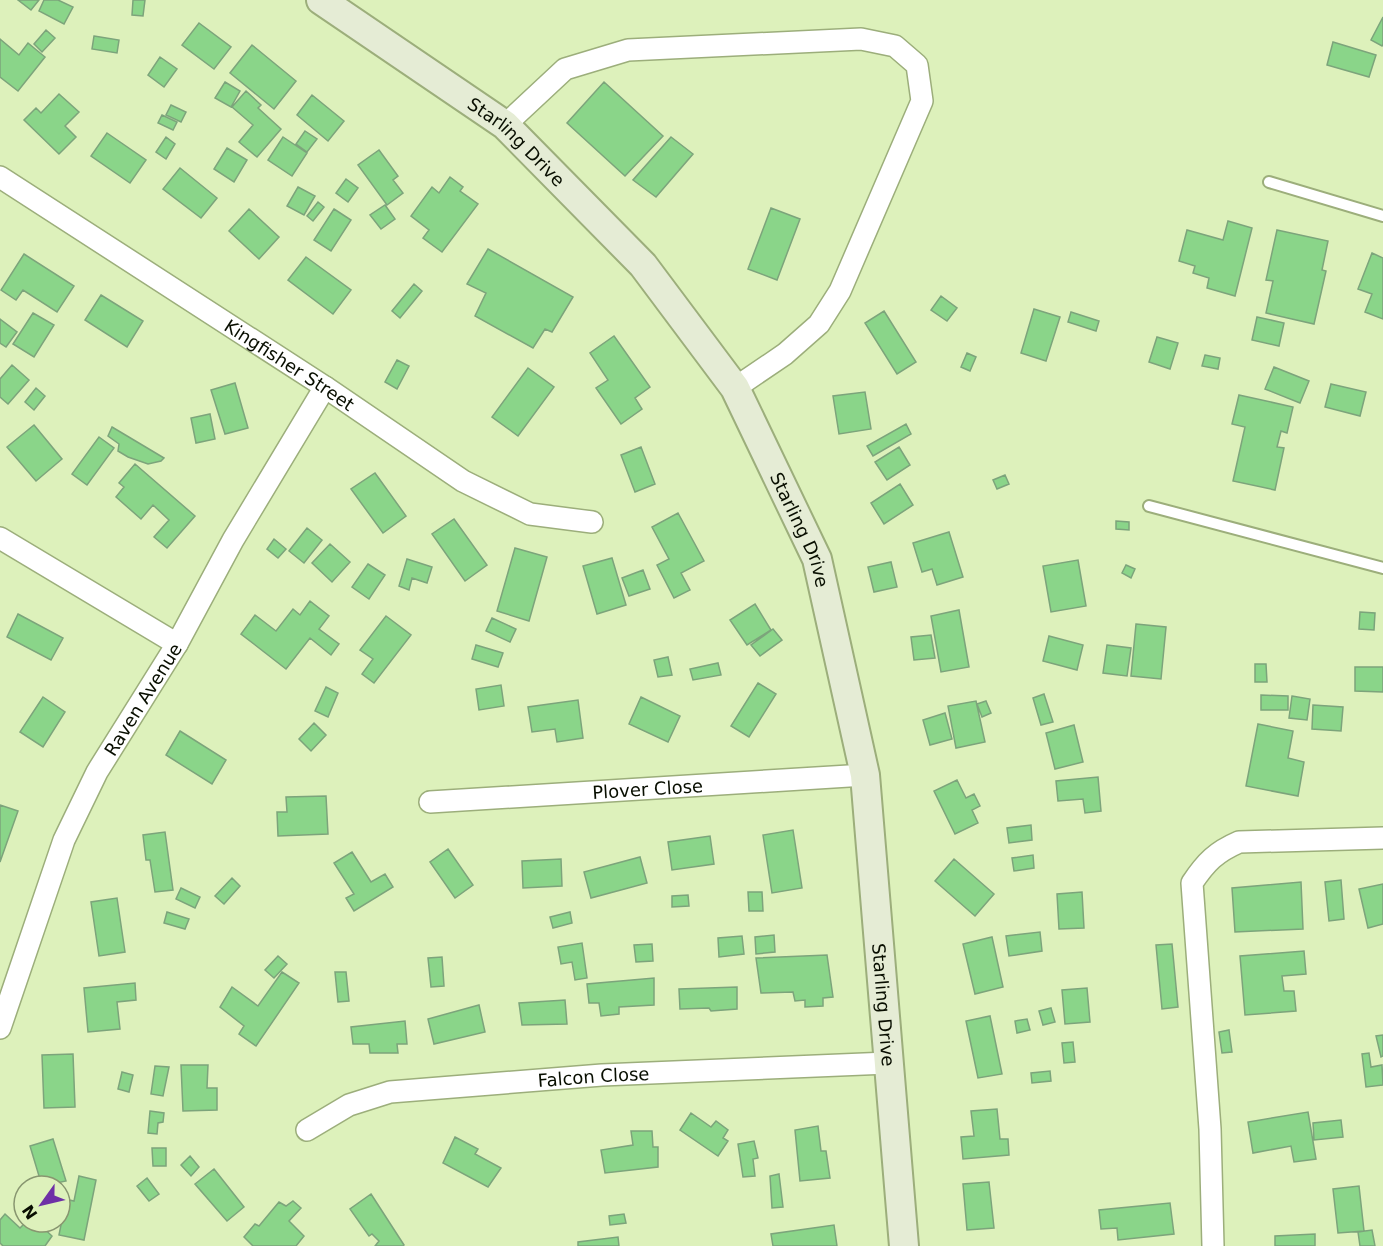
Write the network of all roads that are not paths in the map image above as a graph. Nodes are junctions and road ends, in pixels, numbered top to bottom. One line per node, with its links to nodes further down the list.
1 (321, 0): 2 (street, Starling Drive)
2 (505, 125): 7 (street, Starling Drive); 7 (street)
3 (0, 177): 6 (street, Kingfisher Street)
4 (1269, 182): 5 (lane)
5 (1383, 216)
6 (325, 387): 9 (street, Kingfisher Street); 12 (street, Raven Avenue)
7 (735, 388): 13 (street, Starling Drive)
8 (1149, 506): 11 (lane)
9 (592, 522)
10 (0, 538): 12 (street)
11 (1383, 568)
12 (177, 644): 16 (street, Raven Avenue)
13 (865, 775): 14 (street, Plover Close); 17 (street, Starling Drive)
14 (430, 802)
15 (1383, 838): 20 (street)
16 (0, 1028)
17 (888, 1063): 18 (street, Falcon Close); 19 (street, Starling Drive)
18 (306, 1130)
19 (904, 1246)
20 (1213, 1246)

